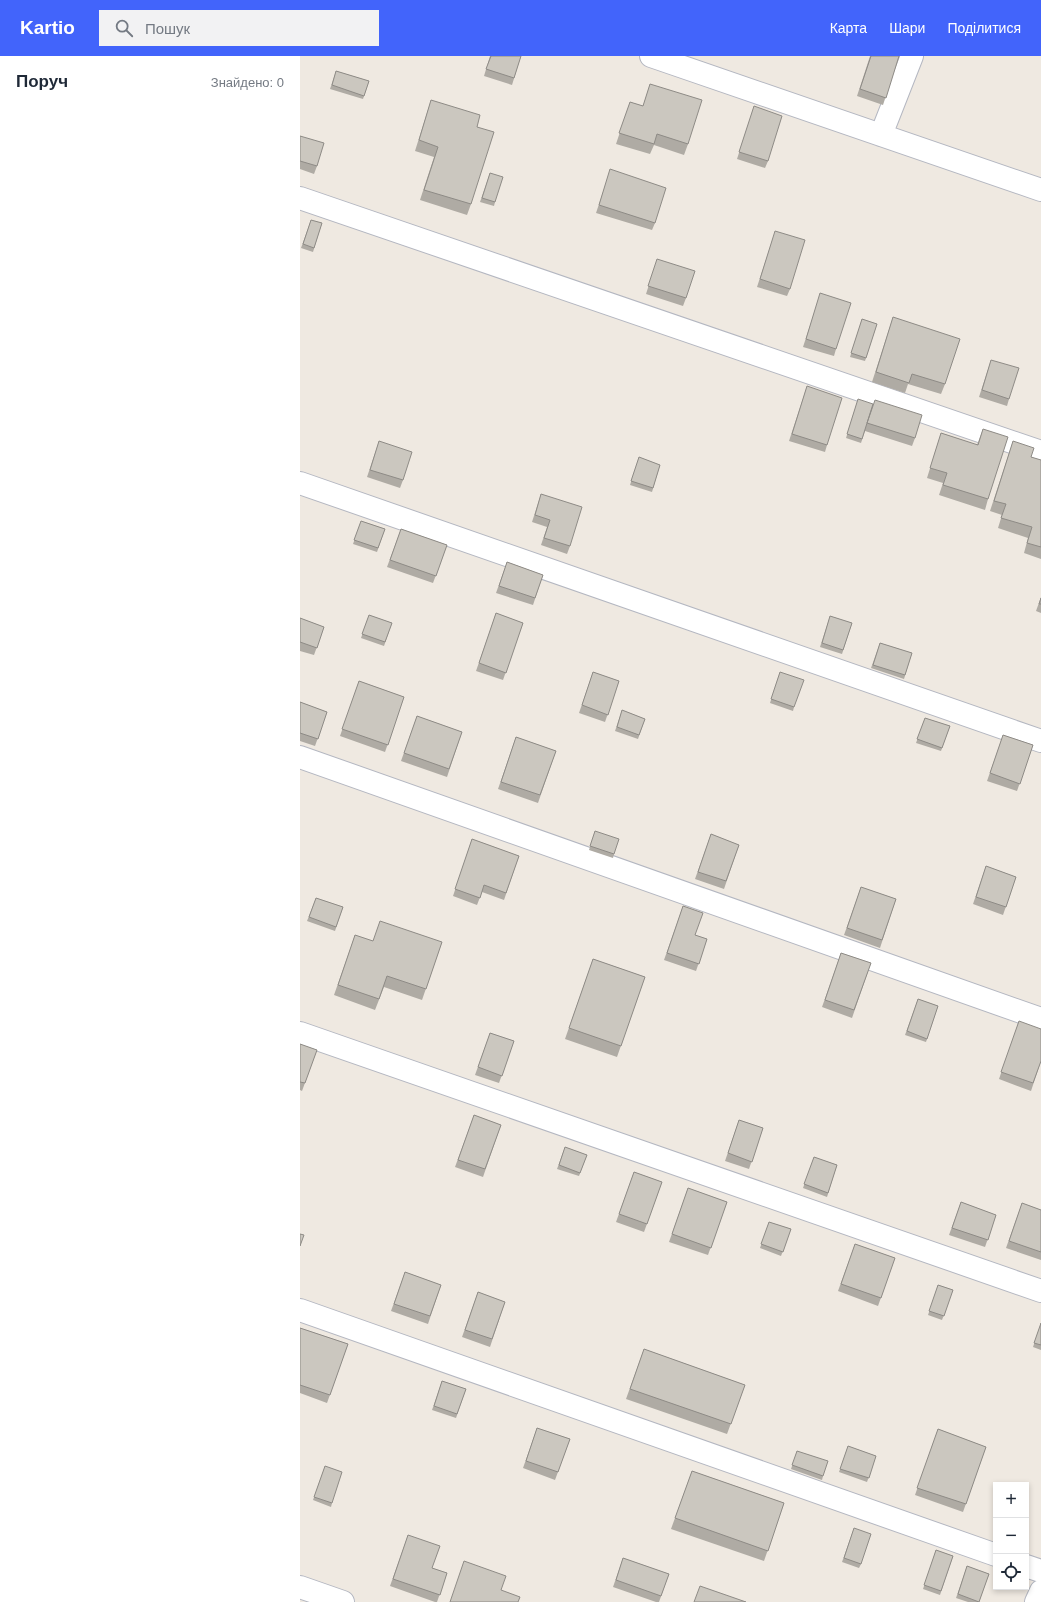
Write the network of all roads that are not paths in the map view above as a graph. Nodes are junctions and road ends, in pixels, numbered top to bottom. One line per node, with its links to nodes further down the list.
1 (912, 56): 3 (street)
2 (664, 58): 3 (street)
3 (882, 135): 4 (street)
4 (1041, 190)
5 (300, 198): 6 (street)
6 (1041, 452)
7 (300, 482): 8 (street)
8 (1041, 741)
9 (300, 757): 10 (street)
10 (1041, 1019)
11 (300, 1033): 12 (street)
12 (1041, 1291)
13 (300, 1310): 14 (street)
14 (993, 1554)
15 (1029, 1567): 16 (street)
16 (1041, 1571)
17 (300, 1587): 19 (street)
18 (1041, 1591): 20 (street)
19 (343, 1602)
20 (1036, 1602)

